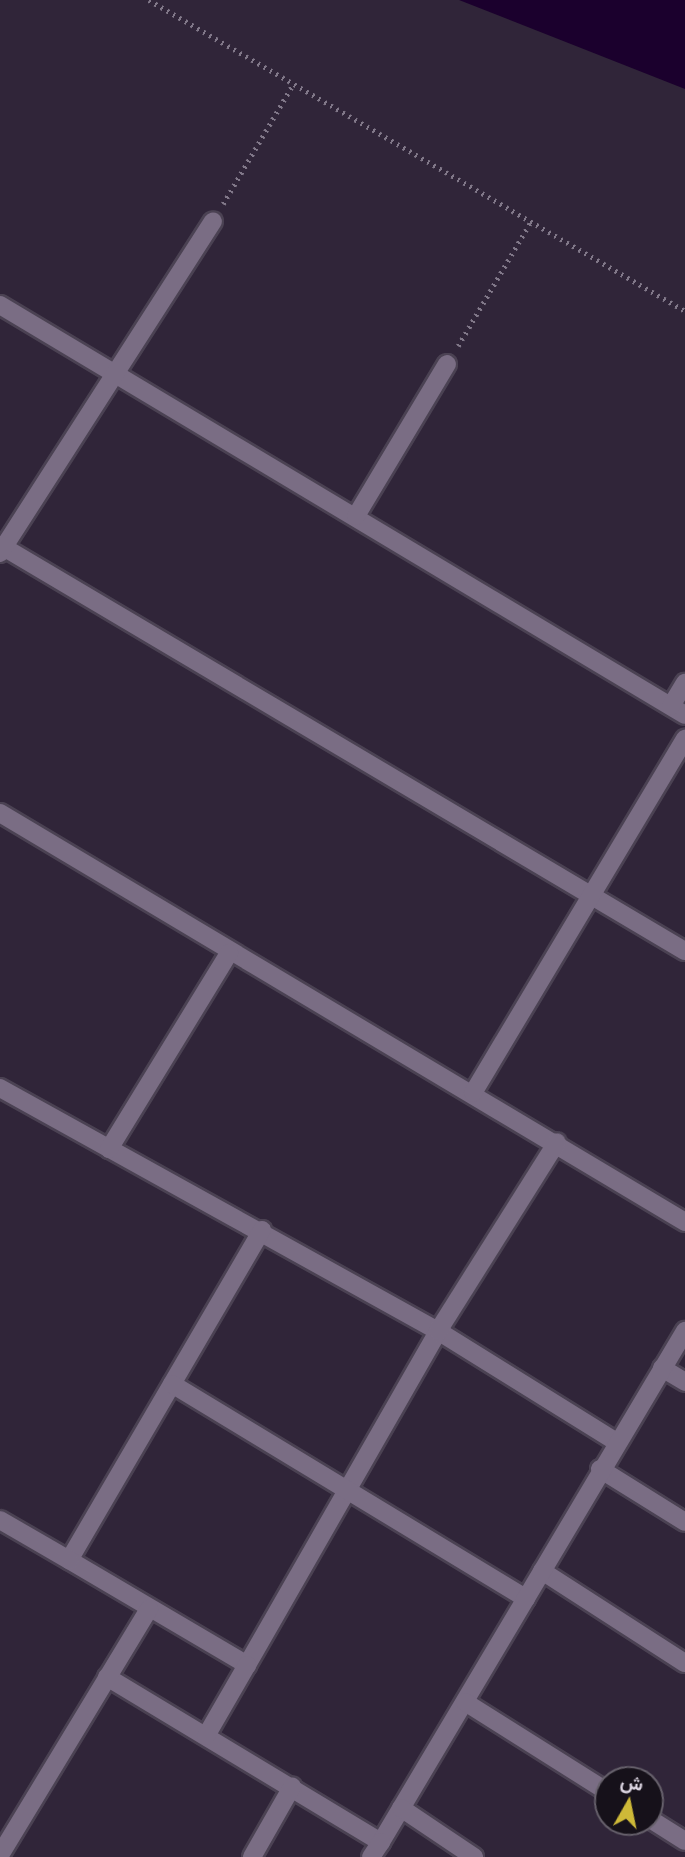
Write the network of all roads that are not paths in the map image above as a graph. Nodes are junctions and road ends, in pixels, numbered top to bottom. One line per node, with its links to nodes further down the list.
1 (213, 221): 4 (lane)
2 (0, 304): 4 (lane)
3 (447, 364): 5 (lane)
4 (116, 376): 5 (lane); 6 (lane)
5 (356, 516): 8 (lane)
6 (1, 548): 11 (lane)
7 (685, 683): 8 (lane)
8 (678, 710)
9 (685, 739): 11 (lane)
10 (0, 813): 13 (lane)
11 (591, 896): 12 (lane); 15 (lane)
12 (685, 951)
13 (229, 953): 15 (lane); 17 (lane)
14 (0, 1088): 17 (lane)
15 (473, 1093): 16 (lane)
16 (557, 1142): 18 (lane); 20 (lane)
17 (108, 1149): 19 (lane)
18 (685, 1222)
19 (262, 1230): 20 (lane); 24 (lane)
20 (438, 1331): 25 (lane); 27 (lane)
21 (685, 1331): 22 (lane)
22 (662, 1368): 23 (lane); 25 (lane)
23 (685, 1382)
24 (172, 1384): 27 (lane); 30 (lane)
25 (616, 1441): 26 (lane)
26 (600, 1469): 29 (lane); 31 (lane)
27 (346, 1490): 32 (lane); 35 (lane)
28 (0, 1520): 30 (lane)
29 (685, 1522)
30 (69, 1560): 33 (lane)
31 (541, 1571): 32 (lane); 34 (lane)
32 (526, 1598): 37 (lane)
33 (149, 1609): 35 (lane); 36 (lane)
34 (685, 1663)
35 (247, 1665): 38 (lane)
36 (107, 1677): 38 (lane); 45 (lane)
37 (465, 1702): 39 (lane); 41 (lane)
38 (206, 1736): 40 (lane)
39 (594, 1783)
40 (292, 1787): 44 (lane); 46 (lane)
41 (401, 1808): 44 (lane); 47 (lane)
42 (664, 1828): 43 (lane)
43 (685, 1841)
44 (376, 1849)
45 (0, 1855)
46 (252, 1857)
47 (474, 1857)

